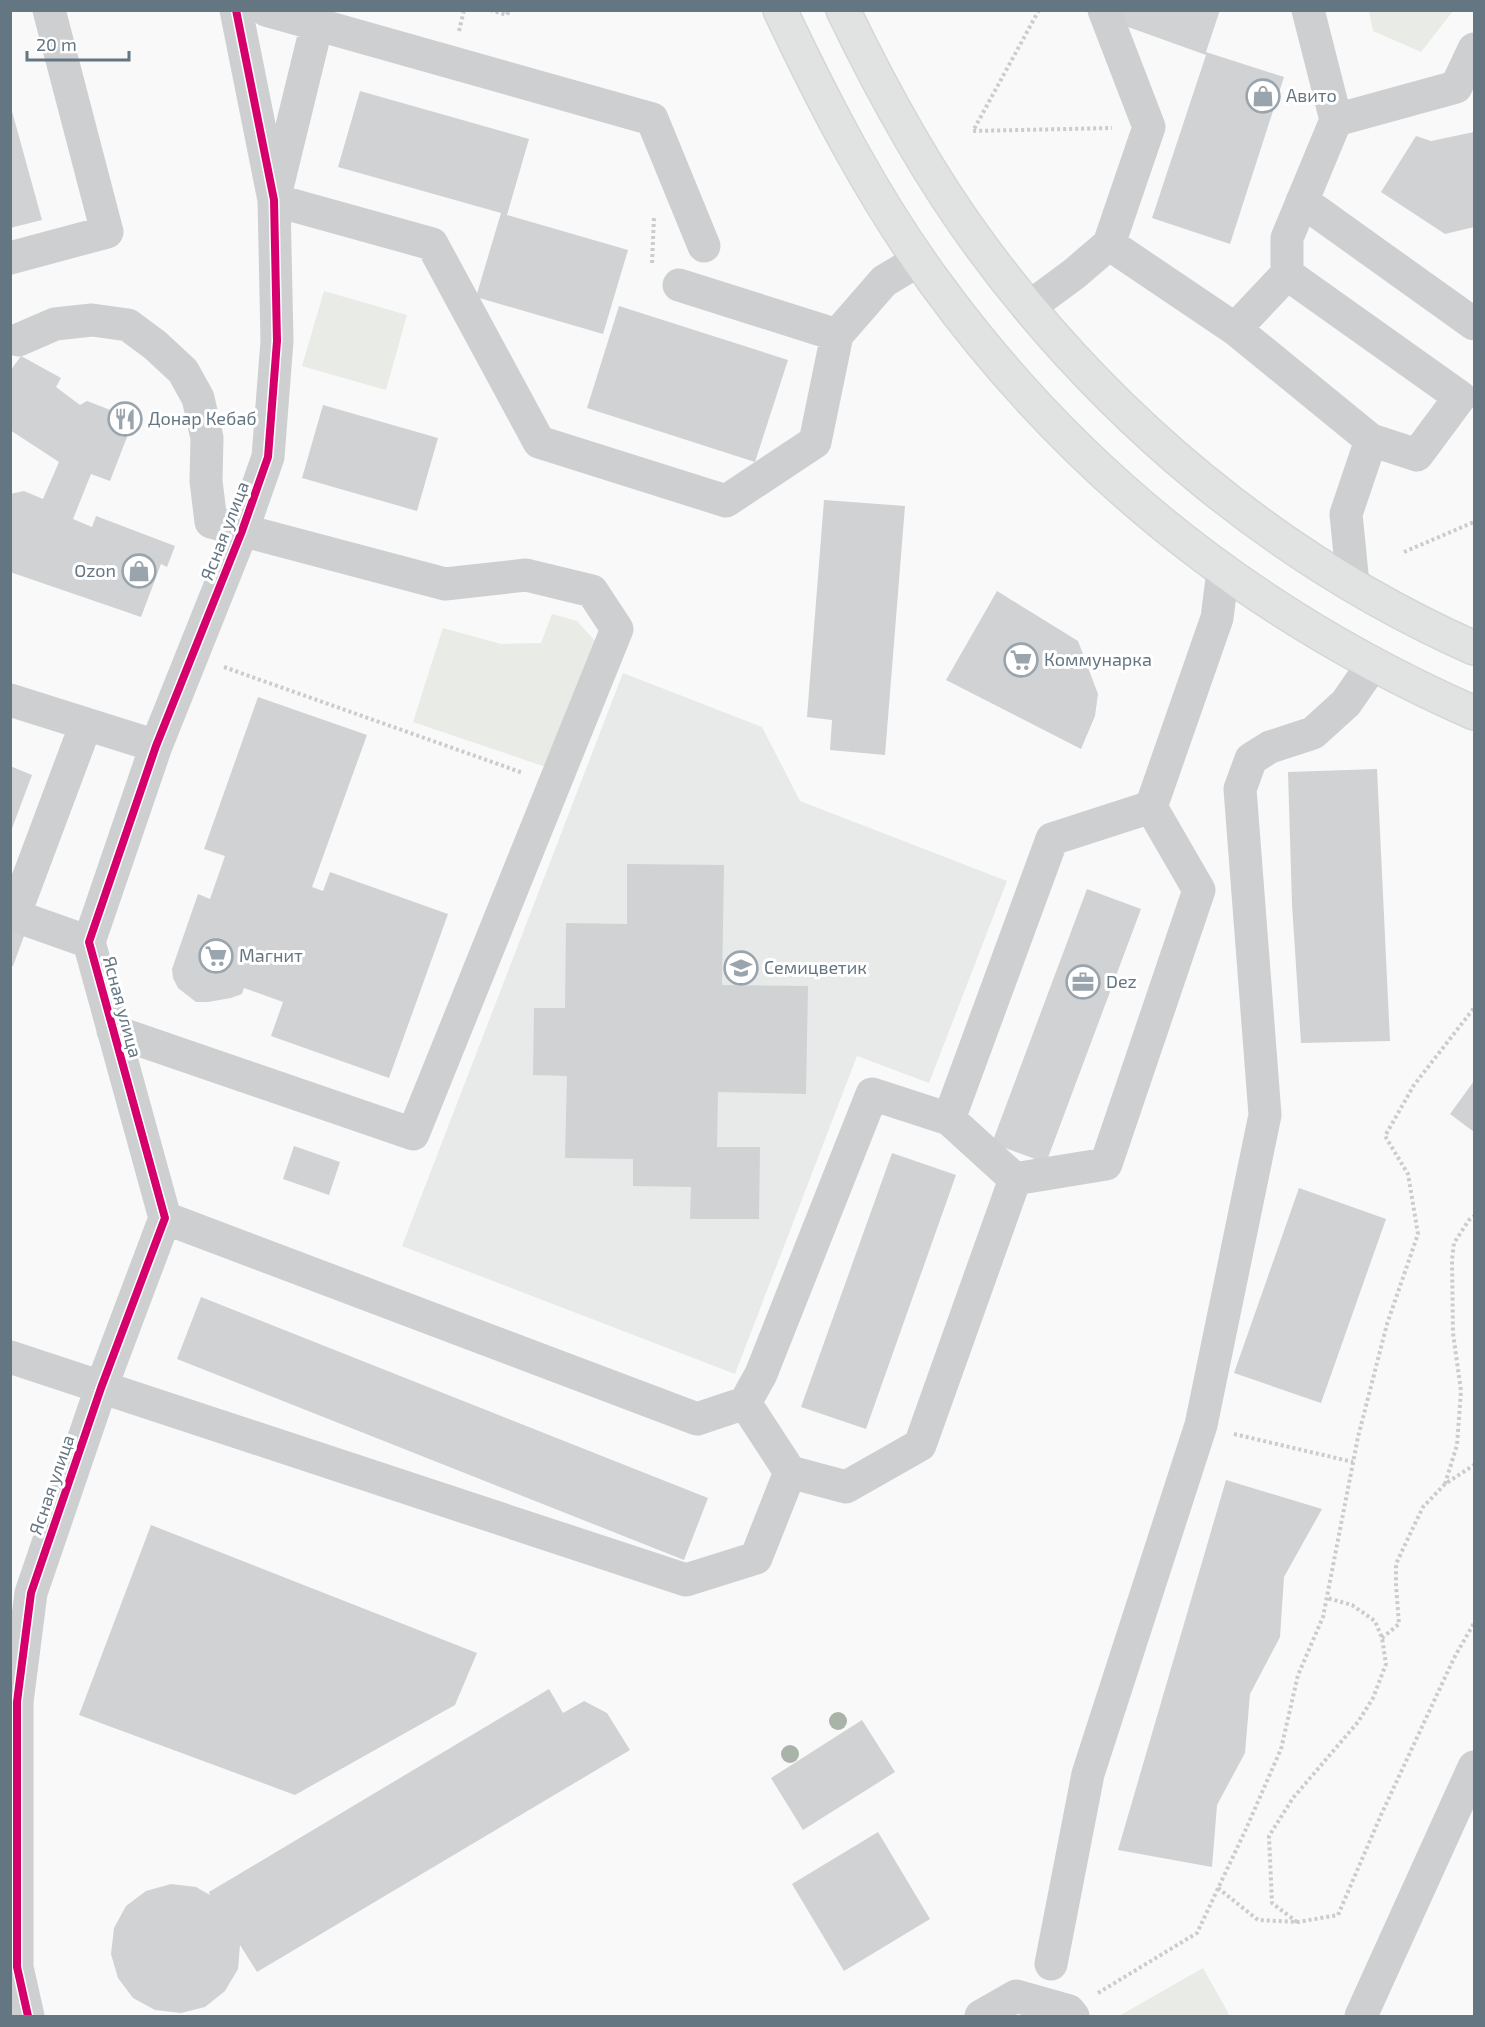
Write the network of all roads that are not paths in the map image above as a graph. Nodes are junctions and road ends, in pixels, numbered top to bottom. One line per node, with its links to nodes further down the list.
1 (49, 10): 15 (street)
2 (236, 10): 11 (street, Ясная улица)
3 (266, 10): 8 (street)
4 (780, 10): 16 (main road)
5 (843, 10): 19 (main road)
6 (1104, 10): 13 (street)
7 (1308, 10): 10 (street)
8 (317, 24): 11 (street); 14 (street)
9 (1474, 49): 10 (street)
10 (1336, 120): 12 (street)
11 (274, 200): 22 (street); 25 (street, Ясная улица)
12 (1302, 201): 17 (street); 20 (street)
13 (1109, 244): 19 (street); 21 (street)
14 (704, 246)
15 (10, 258)
16 (919, 260): 22 (street); 26 (main road)
17 (1287, 274): 21 (street); 24 (street)
18 (665, 278): 22 (street)
19 (1028, 308): 27 (main road)
20 (1474, 324)
21 (1235, 329): 24 (street)
22 (837, 335)
23 (18, 339): 25 (street)
24 (1371, 440): 27 (street)
25 (242, 531): 33 (street, Ясная улица); 37 (street)
26 (1223, 571): 29 (main road); 34 (street)
27 (1353, 584): 28 (main road)
28 (1474, 648)
29 (1373, 664): 31 (main road); 47 (street)
30 (10, 700): 32 (street)
31 (1474, 713)
32 (86, 724): 33 (street); 35 (street)
33 (156, 746): 36 (street, Ясная улица)
34 (1152, 807): 38 (street); 39 (street)
35 (12, 915): 36 (street)
36 (89, 942): 37 (street, Ясная улица)
37 (113, 1032): 40 (street, Ясная улица)
38 (949, 1119): 39 (street); 43 (street)
39 (1015, 1179): 44 (street)
40 (165, 1218): 42 (street, Ясная улица); 43 (street)
41 (10, 1357): 42 (street)
42 (101, 1388): 44 (street); 45 (street, Ясная улица)
43 (745, 1403): 44 (street)
44 (790, 1472)
45 (21, 1590): 48 (street, Ясная улица)
46 (1474, 1767): 52 (street)
47 (1051, 1964)
48 (15, 1986): 50 (street, Ясная улица)
49 (1071, 2014): 51 (street)
50 (28, 2016)
51 (981, 2016)
52 (1361, 2016)

